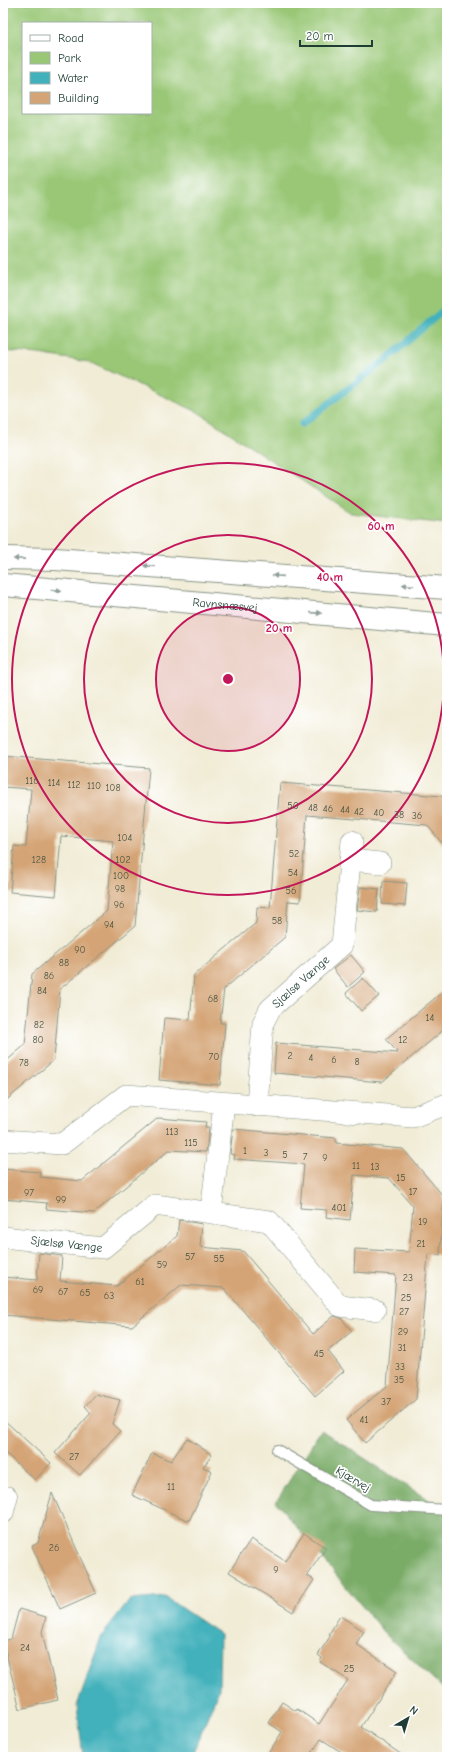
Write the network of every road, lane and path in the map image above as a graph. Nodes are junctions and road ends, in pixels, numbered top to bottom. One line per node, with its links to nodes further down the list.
1 (3, 558): 3 (main road, one-way to 1)
2 (3, 585): 4 (main road, Ravnsnæsvej, one-way to 4)
3 (447, 588)
4 (447, 625)
5 (380, 863): 8 (street, Sjælsø Vænge)
6 (224, 1104): 8 (street); 9 (street); 10 (street)
7 (447, 1104): 8 (street)
8 (257, 1106)
9 (3, 1140)
10 (211, 1212): 11 (street, Sjælsø Vænge); 12 (street, Sjælsø Vænge)
11 (3, 1237)
12 (375, 1310)
13 (277, 1450): 14 (lane, Kjærvej)
14 (447, 1510)

